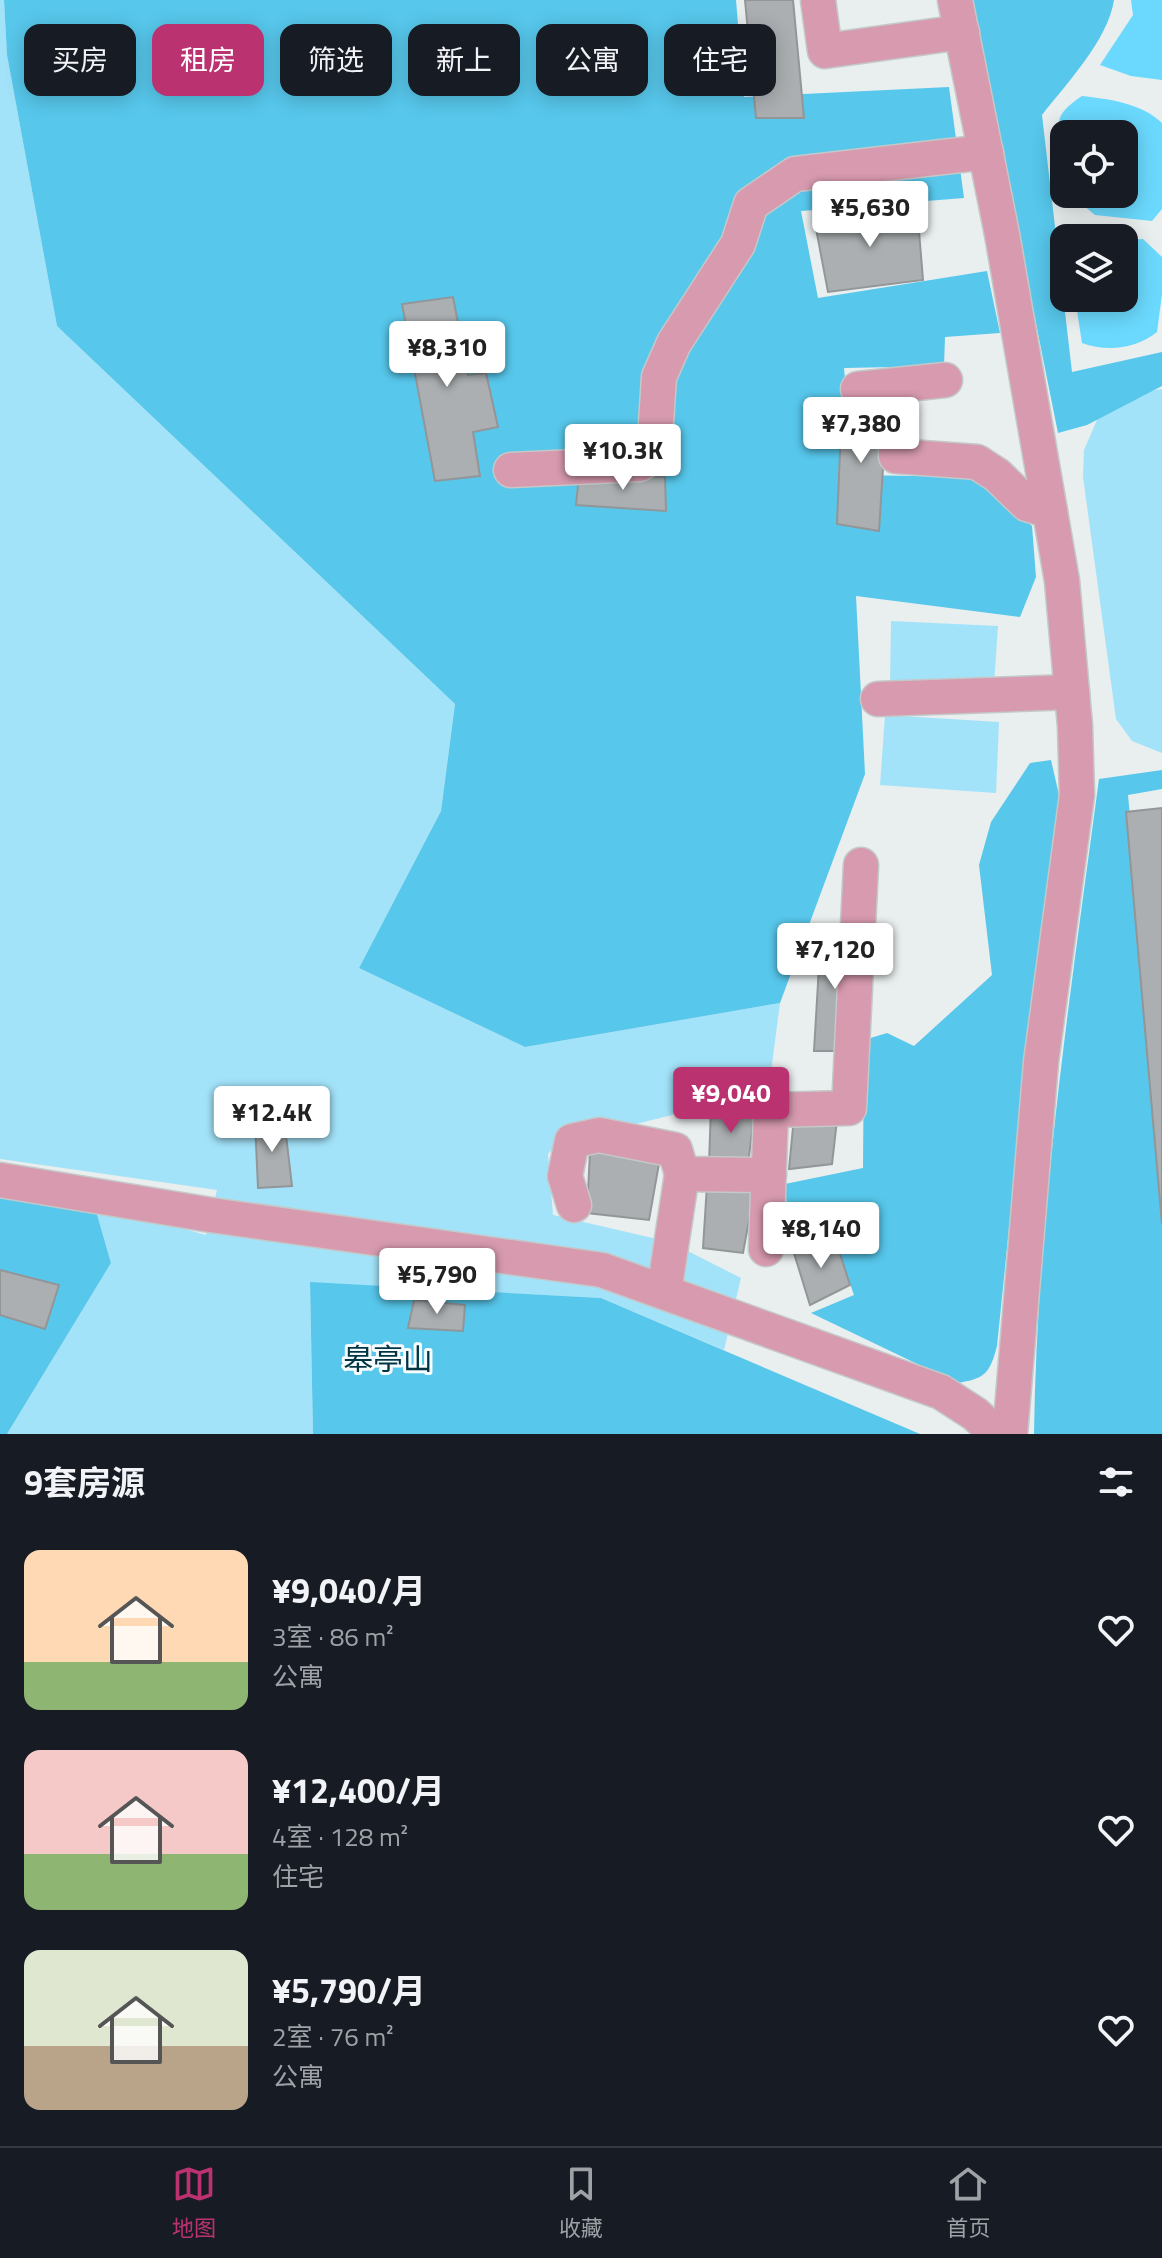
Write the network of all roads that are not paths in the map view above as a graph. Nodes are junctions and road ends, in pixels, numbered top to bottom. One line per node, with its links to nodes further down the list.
1 (818, 0): 2 (street)
2 (958, 16): 3 (street)
3 (986, 152): 7 (street); 8 (street)
4 (945, 380): 5 (street)
5 (897, 387): 6 (street); 8 (street)
6 (858, 389)
7 (511, 470)
8 (1050, 511): 9 (street)
9 (1072, 692): 10 (street); 19 (street)
10 (878, 699)
11 (861, 865): 13 (street)
12 (682, 1174): 13 (street); 15 (street); 17 (street)
13 (769, 1175): 16 (street)
14 (0, 1180): 17 (street)
15 (574, 1205)
16 (766, 1249)
17 (664, 1292): 18 (street)
18 (997, 1434)
19 (1010, 1434)

